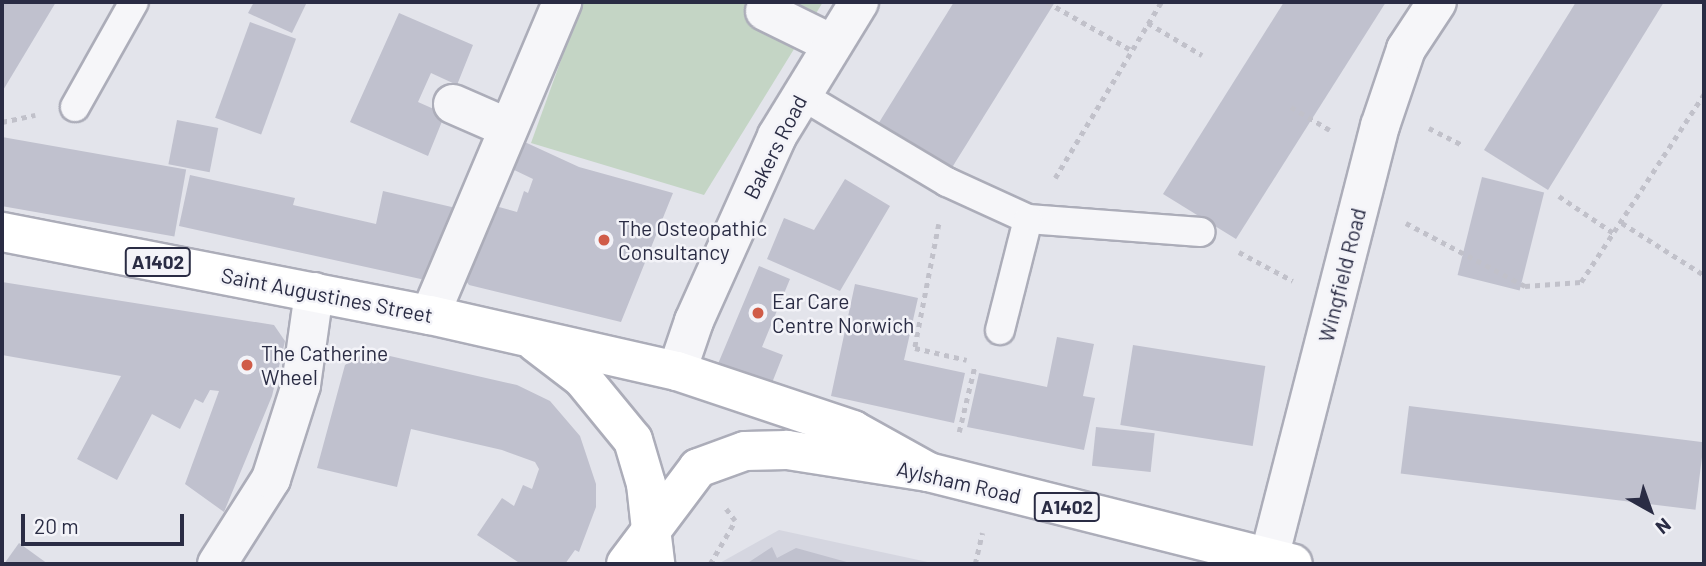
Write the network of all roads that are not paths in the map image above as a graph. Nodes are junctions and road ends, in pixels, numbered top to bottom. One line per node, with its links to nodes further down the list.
1 (134, 2): 9 (lane)
2 (562, 2): 10 (street)
3 (859, 2): 6 (street, Bakers Road)
4 (1437, 2): 21 (street, Wingfield Road)
5 (765, 11): 6 (street)
6 (832, 44): 7 (street, Bakers Road)
7 (801, 95): 11 (lane); 18 (street, Bakers Road)
8 (453, 104): 10 (street)
9 (75, 107)
10 (508, 128): 15 (street)
11 (1028, 219): 13 (lane); 16 (lane)
12 (2, 232): 14 (main road, Saint Augustines Street / A1402)
13 (1201, 232)
14 (314, 292): 15 (main road, Saint Augustines Street / A1402); 22 (street)
15 (430, 315): 17 (main road, Saint Augustines Street / A1402)
16 (1000, 330)
17 (527, 336): 18 (main road, Saint Augustines Street / A1402); 20 (main road, Saint Augustines Street / A1402)
18 (677, 371): 19 (main road, Saint Augustines Street / A1402)
19 (938, 475): 20 (main road, Aylsham Road / A1402); 21 (main road, Aylsham Road / A1402)
20 (653, 547): 23 (main road, A1402)
21 (1281, 561)
22 (217, 564)
23 (626, 564)

